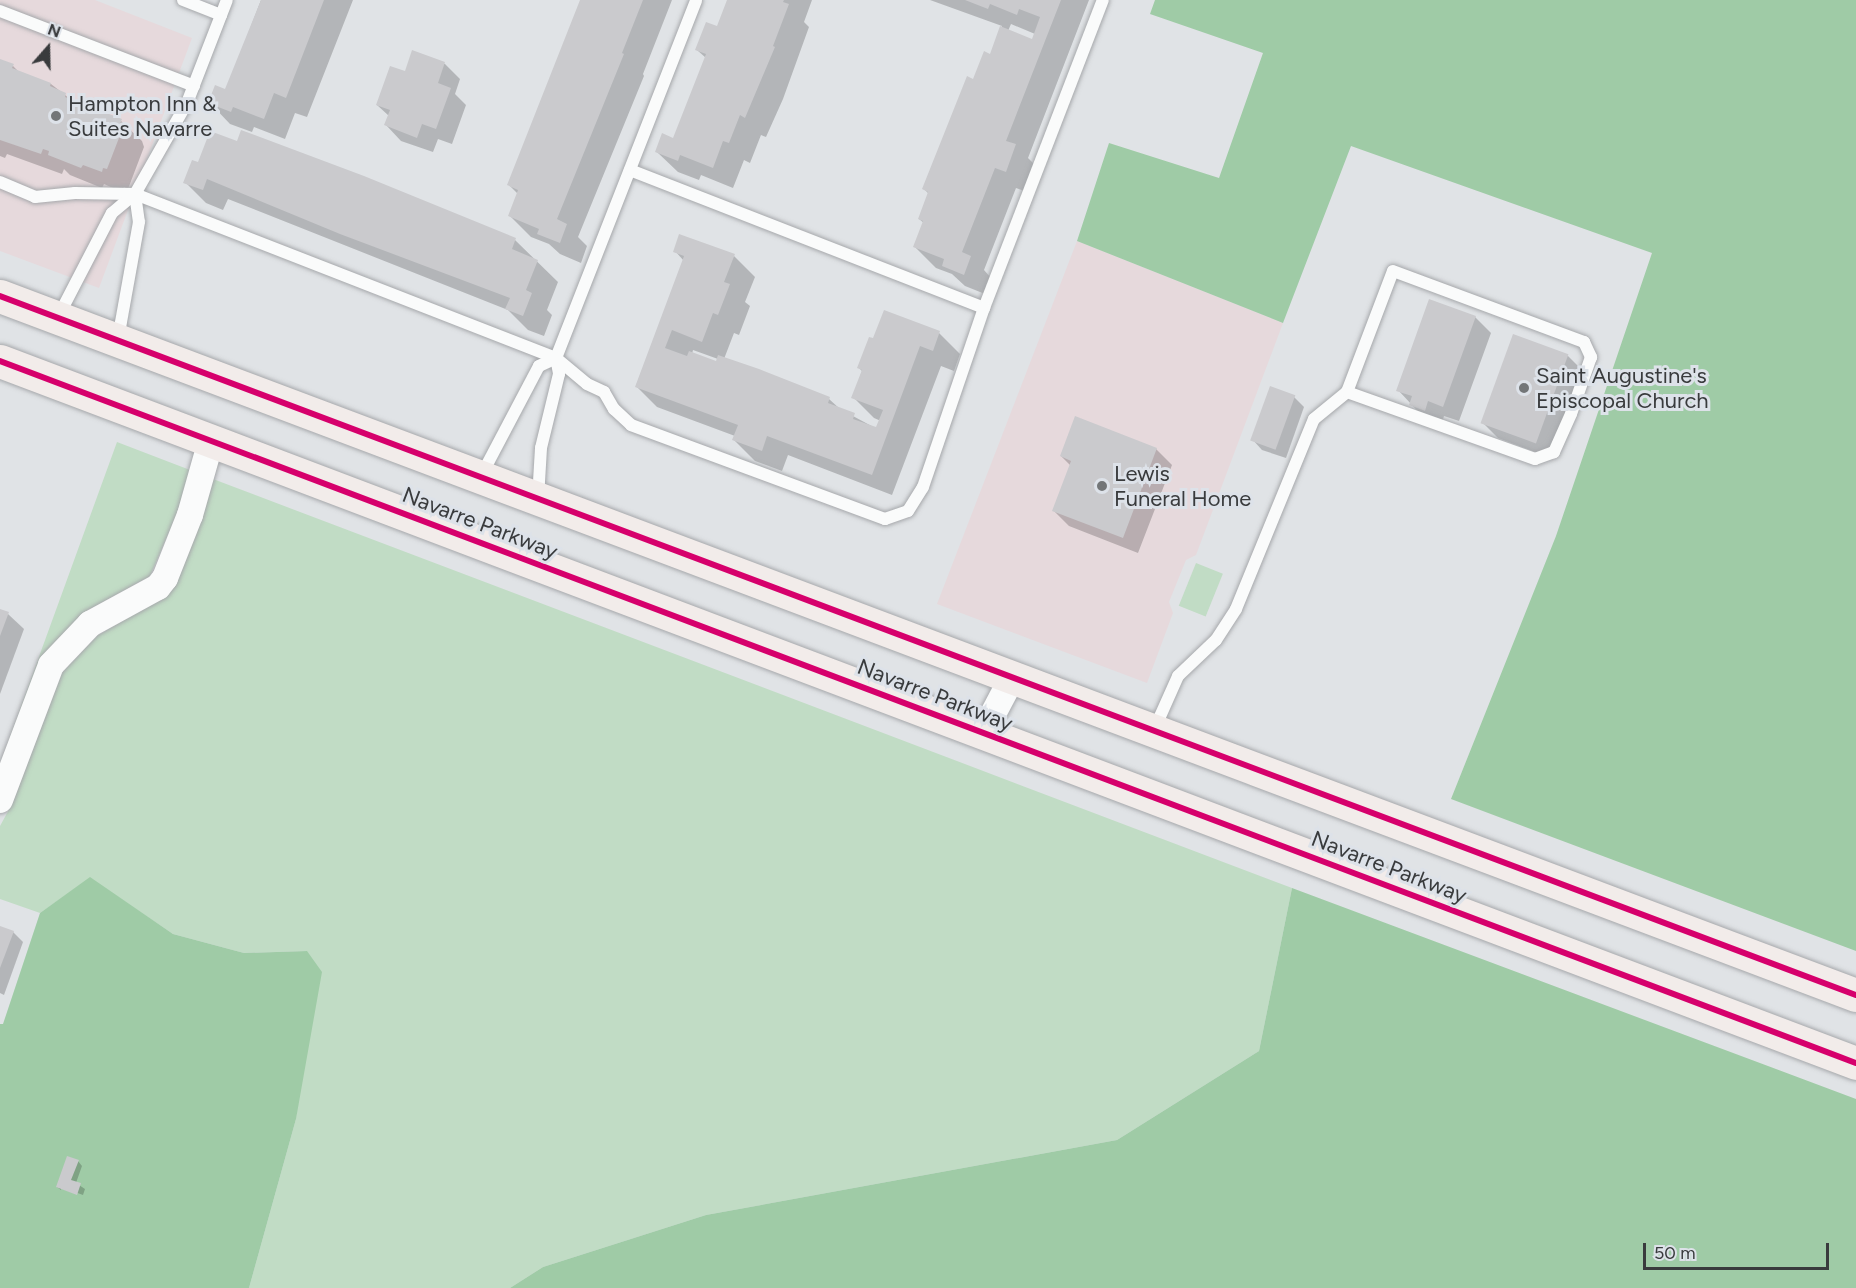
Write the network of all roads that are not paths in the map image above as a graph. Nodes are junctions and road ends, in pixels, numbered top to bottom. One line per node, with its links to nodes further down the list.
1 (183, 0): 6 (lane)
2 (227, 0): 6 (lane)
3 (696, 0): 8 (lane)
4 (1102, 0): 12 (lane)
5 (0, 11): 7 (lane)
6 (221, 15): 7 (lane)
7 (194, 86): 10 (lane)
8 (630, 170): 12 (lane); 15 (lane)
9 (0, 182): 10 (lane)
10 (135, 194): 13 (lane); 14 (lane); 15 (lane)
11 (0, 296): 13 (highway, Navarre Parkway)
12 (984, 308): 15 (lane)
13 (57, 318): 14 (highway, Navarre Parkway)
14 (118, 340): 19 (highway, Navarre Parkway)
15 (556, 358): 19 (lane); 20 (lane)
16 (0, 361): 18 (highway, Navarre Parkway)
17 (1347, 392): 17 (lane); 22 (lane)
18 (211, 441): 23 (highway, Navarre Parkway); 24 (street)
19 (481, 476): 20 (highway, Navarre Parkway)
20 (537, 499): 21 (highway, Navarre Parkway)
21 (1012, 678): 22 (highway, Navarre Parkway); 23 (street)
22 (1153, 731): 25 (highway, Navarre Parkway)
23 (983, 733): 26 (highway, Navarre Parkway)
24 (0, 800)
25 (1856, 994)
26 (1856, 1063)

